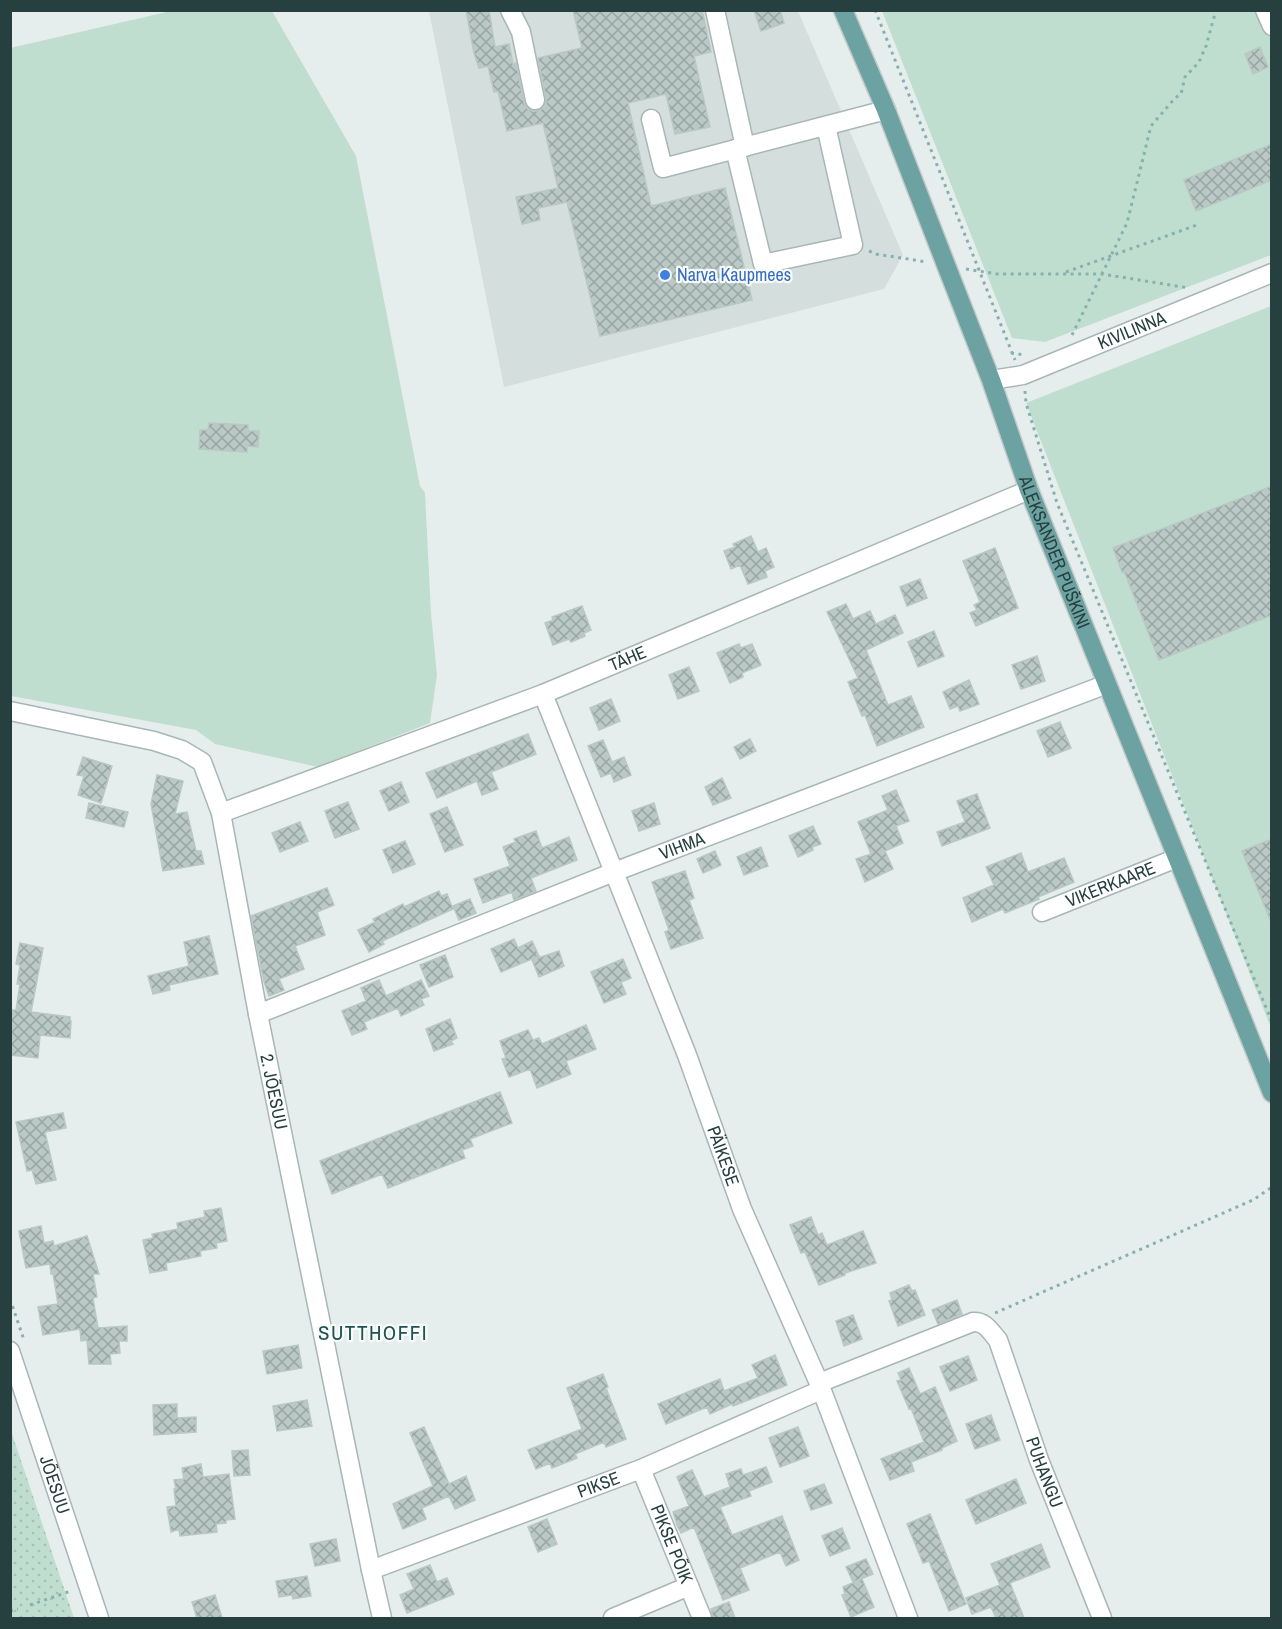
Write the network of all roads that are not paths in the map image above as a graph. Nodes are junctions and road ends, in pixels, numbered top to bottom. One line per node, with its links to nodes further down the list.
1 (510, 10): 6 (street)
2 (715, 10): 10 (street)
3 (843, 10): 7 (main road, ALEKSANDER PUŠKINI)
4 (1266, 10): 5 (street)
5 (1272, 26)
6 (535, 100)
7 (886, 110): 9 (street); 12 (main road, ALEKSANDER PUŠKINI)
8 (651, 119): 10 (street)
9 (826, 126): 10 (street); 10 (street)
10 (740, 148)
11 (1272, 273): 12 (street, KIVILINNA)
12 (991, 380): 13 (main road, ALEKSANDER PUŠKINI)
13 (1029, 490): 14 (main road, ALEKSANDER PUŠKINI); 15 (street, TÄHE)
14 (1107, 684): 18 (main road, ALEKSANDER PUŠKINI); 19 (street, VIHMA)
15 (543, 694): 17 (street, TÄHE); 19 (street, PÄIKESE)
16 (10, 711): 17 (street, 2. JÕESUU)
17 (221, 813): 21 (street, 2. JÕESUU)
18 (1177, 858): 20 (street, VIKERKAARE); 22 (main road, ALEKSANDER PUŠKINI)
19 (614, 872): 21 (street, VIHMA); 25 (street, PÄIKESE)
20 (1042, 912)
21 (258, 1014): 27 (street, 2. JÕESUU)
22 (1271, 1092)
23 (986, 1326): 25 (street, PIKSE); 34 (street, PUHANGU)
24 (10, 1351): 29 (street, JÕESUU)
25 (820, 1386): 26 (street, PIKSE); 33 (street, PÄIKESE)
26 (641, 1469): 27 (street, PIKSE); 28 (street, PIKSE PÕIK)
27 (371, 1570): 30 (street, 2. JÕESUU)
28 (689, 1586): 31 (street); 32 (street, PIKSE PÕIK)
29 (99, 1618)
30 (382, 1618)
31 (613, 1618)
32 (702, 1618)
33 (908, 1618)
34 (1102, 1618)

